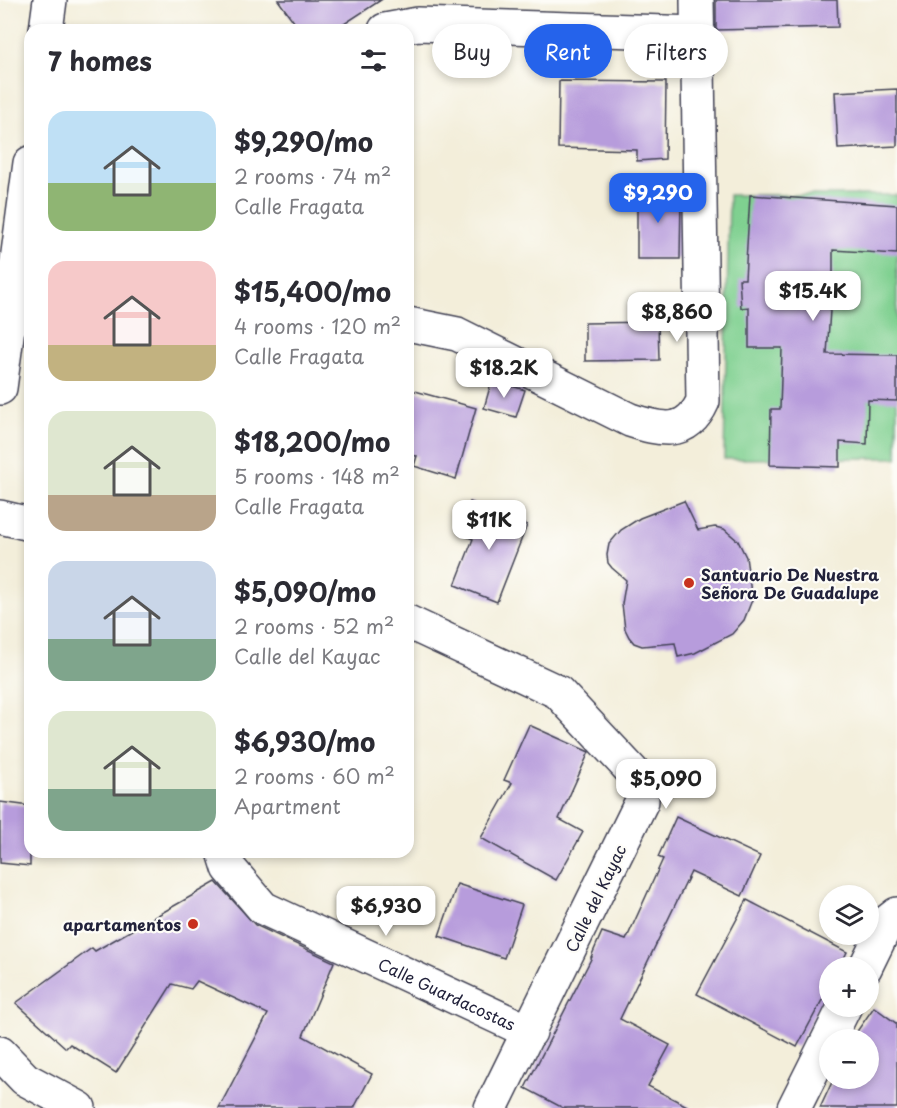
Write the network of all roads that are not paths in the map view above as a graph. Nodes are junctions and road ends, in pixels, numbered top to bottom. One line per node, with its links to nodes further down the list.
1 (50, 0): 3 (street)
2 (698, 0): 4 (street)
3 (47, 24)
4 (698, 24)
5 (414, 25): 6 (street)
6 (624, 31)
7 (699, 78): 9 (street)
8 (24, 254): 10 (street)
9 (414, 325)
10 (0, 388)
11 (0, 517): 12 (street)
12 (24, 523)
13 (414, 625): 18 (street, Calle del Kayac)
14 (226, 858): 18 (street, Calle Guardacostas)
15 (897, 914): 16 (street)
16 (870, 957)
17 (840, 1017): 22 (street)
18 (530, 1032): 21 (street, Calle del Kayac)
19 (0, 1053): 20 (street)
20 (79, 1108)
21 (491, 1108)
22 (794, 1108)

